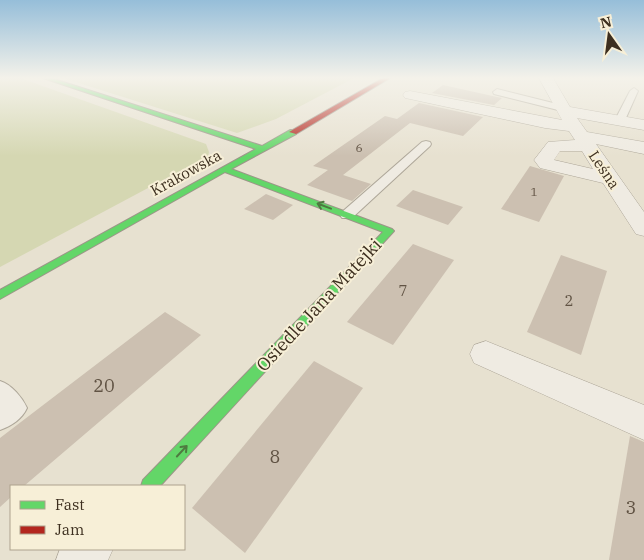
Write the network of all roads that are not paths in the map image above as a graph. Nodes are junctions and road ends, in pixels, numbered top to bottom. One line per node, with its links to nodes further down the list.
1 (127, 104): 12 (street)
2 (343, 104): 12 (street, Krakowska)
3 (453, 104): 10 (street)
4 (544, 104): 7 (lane)
5 (560, 104): 7 (street, Leśna)
6 (628, 104): 8 (lane)
7 (563, 109): 8 (street); 10 (street, Leśna)
8 (620, 120): 9 (street)
9 (644, 125)
10 (581, 136): 13 (street); 15 (street, Leśna); 15 (street)
11 (426, 144): 17 (lane)
12 (262, 148): 14 (street, Krakowska)
13 (644, 148)
14 (224, 169): 17 (street, Osiedle Jana Matejki, one-way to 14); 19 (street, Krakowska)
15 (610, 179): 16 (street, Leśna)
16 (634, 204): 18 (street, Leśna)
17 (347, 215): 24 (street, Osiedle Jana Matejki, one-way to 17)
18 (644, 229)
19 (0, 295)
20 (486, 354): 23 (street)
21 (0, 390): 22 (lane)
22 (0, 420)
23 (644, 423)
24 (150, 485)
25 (89, 550): 26 (street)
26 (79, 560)

